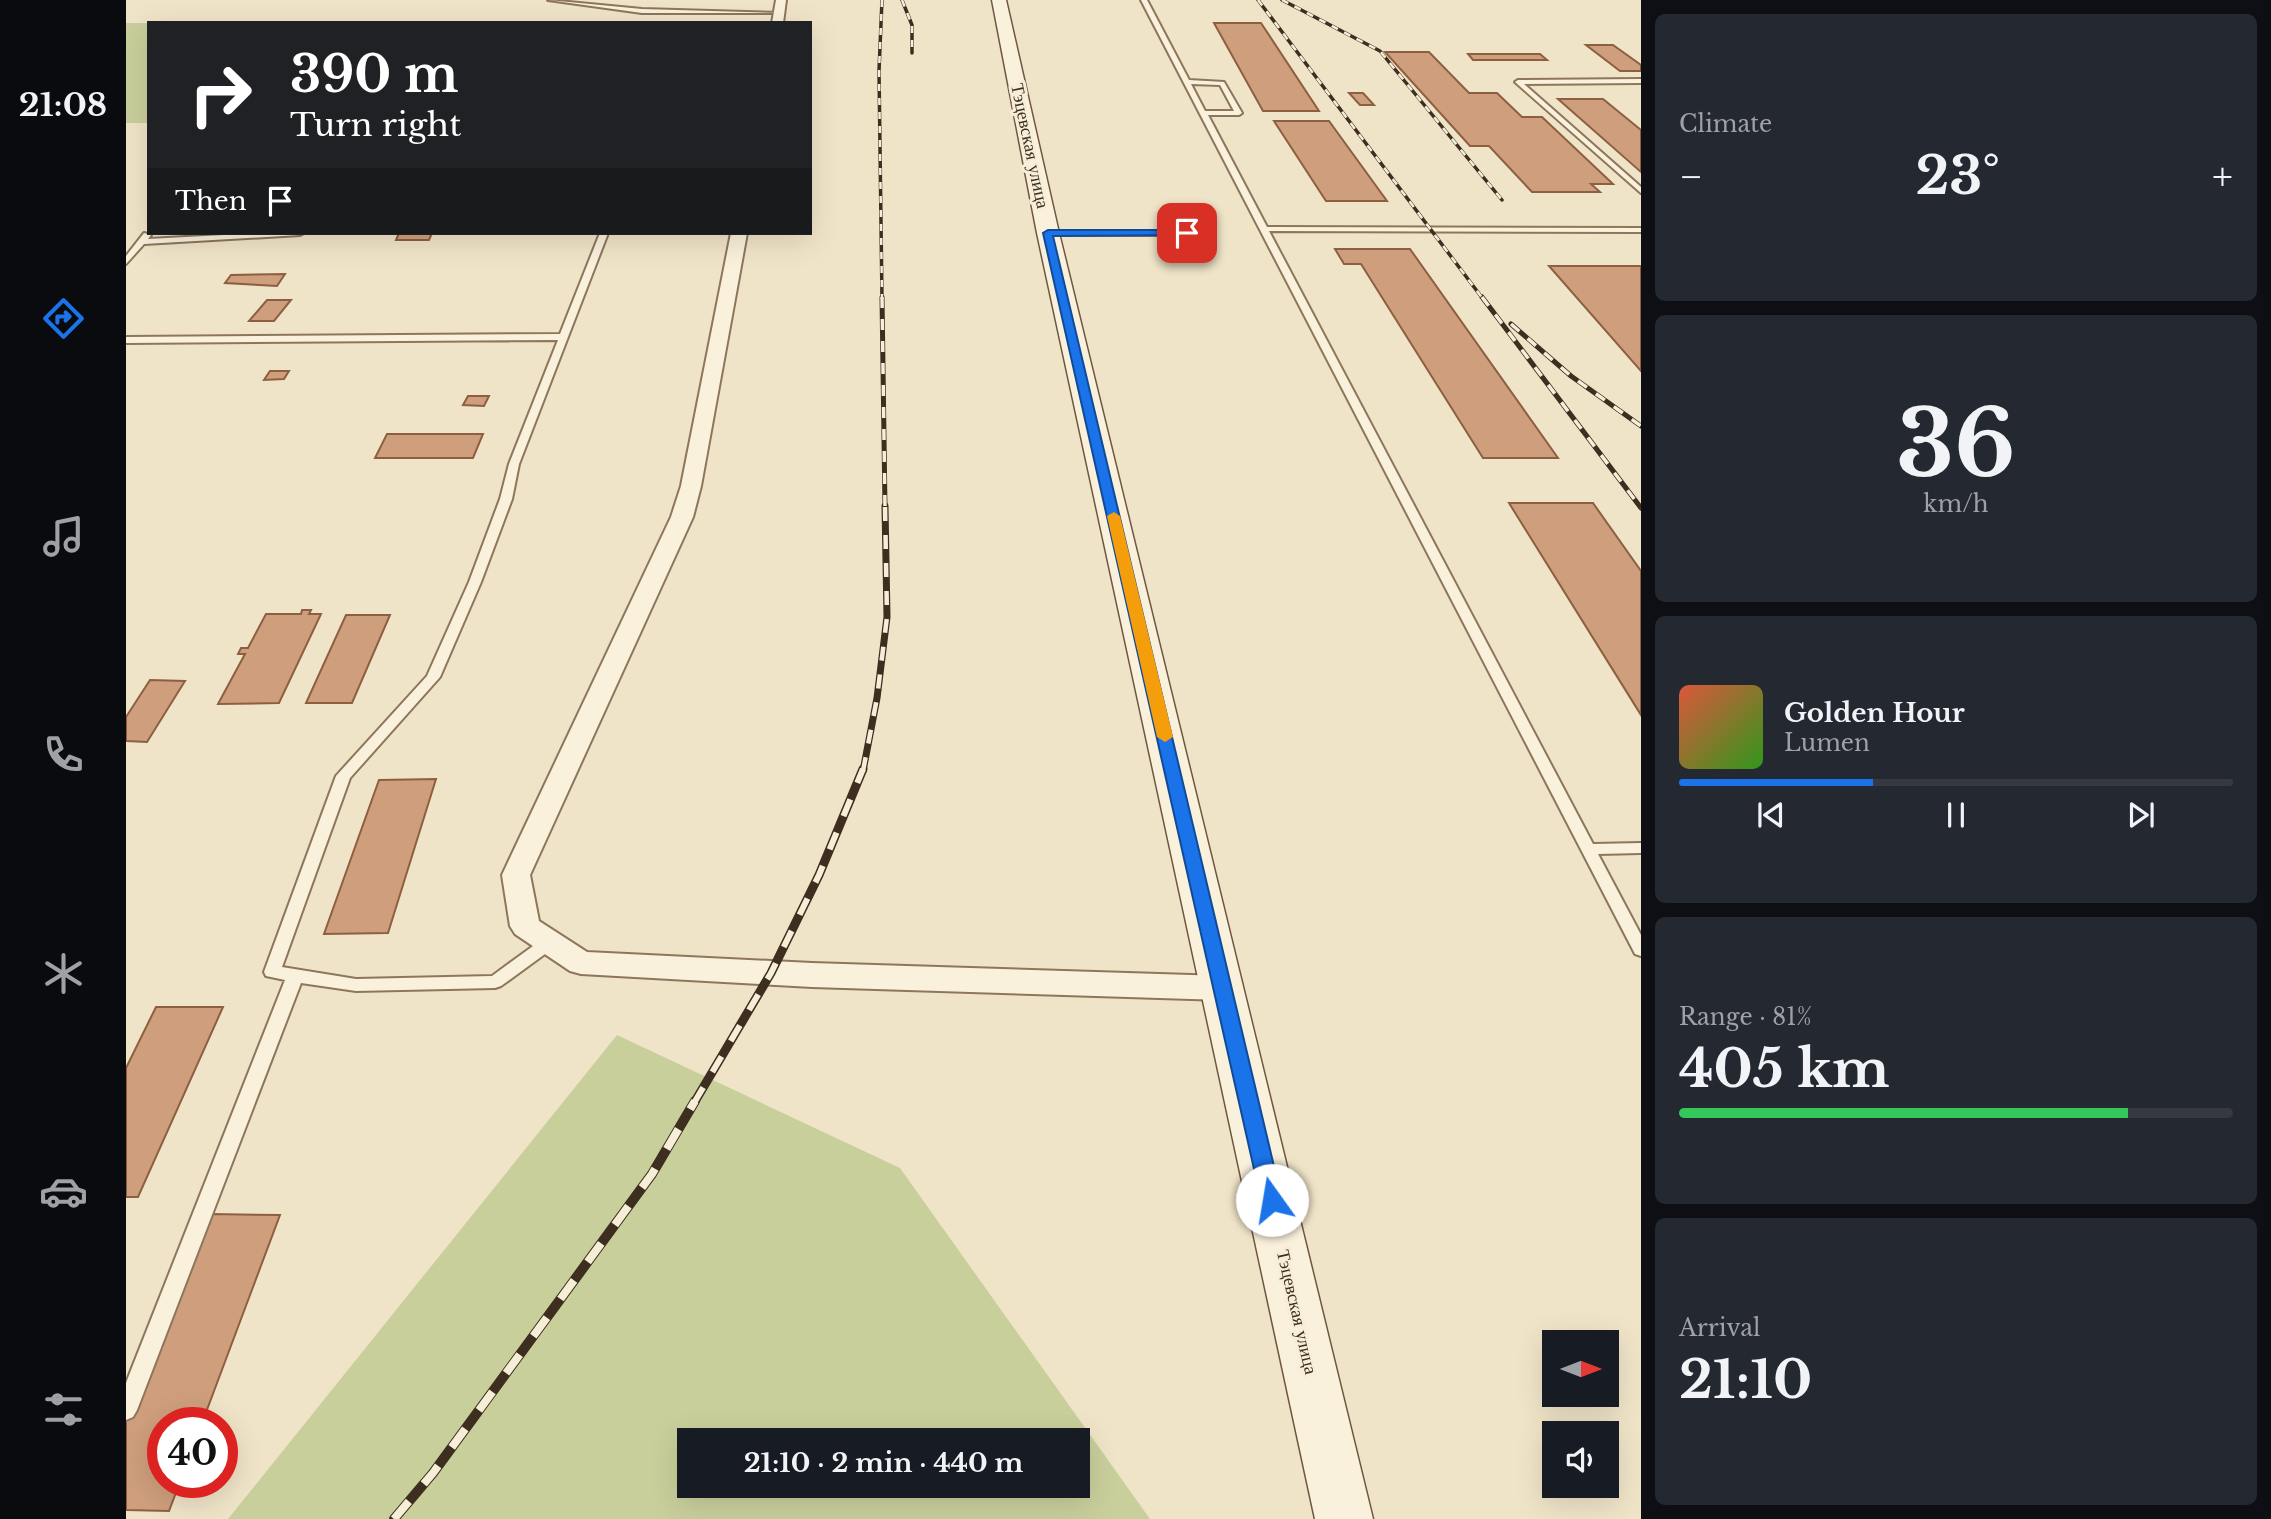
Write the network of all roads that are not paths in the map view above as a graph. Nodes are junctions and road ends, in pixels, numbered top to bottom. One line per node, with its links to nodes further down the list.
1 (551, 0): 5 (lane)
2 (781, 0): 5 (street)
3 (999, 0): 12 (street, Тэцевская улица)
4 (1144, 0): 7 (lane)
5 (778, 18)
6 (1641, 81): 9 (lane)
7 (1187, 82): 8 (lane); 8 (lane)
8 (1203, 113): 10 (lane)
9 (1641, 191)
10 (1263, 229): 11 (lane); 24 (lane)
11 (1641, 230)
12 (1048, 233): 13 (lane); 28 (street, Тэцевская улица)
13 (1187, 233)
14 (147, 235): 18 (lane)
15 (264, 235): 18 (lane)
16 (603, 235): 21 (lane)
17 (739, 235): 25 (street)
18 (140, 242): 19 (lane)
19 (131, 251): 20 (lane)
20 (126, 261)
21 (563, 337): 22 (lane); 27 (lane)
22 (126, 340)
23 (1641, 848): 24 (lane)
24 (1588, 849): 26 (lane)
25 (550, 942): 27 (lane); 28 (street)
26 (1641, 950)
27 (295, 976): 29 (lane)
28 (1223, 988): 30 (street, Тэцевская улица)
29 (126, 1410)
30 (1344, 1519)

